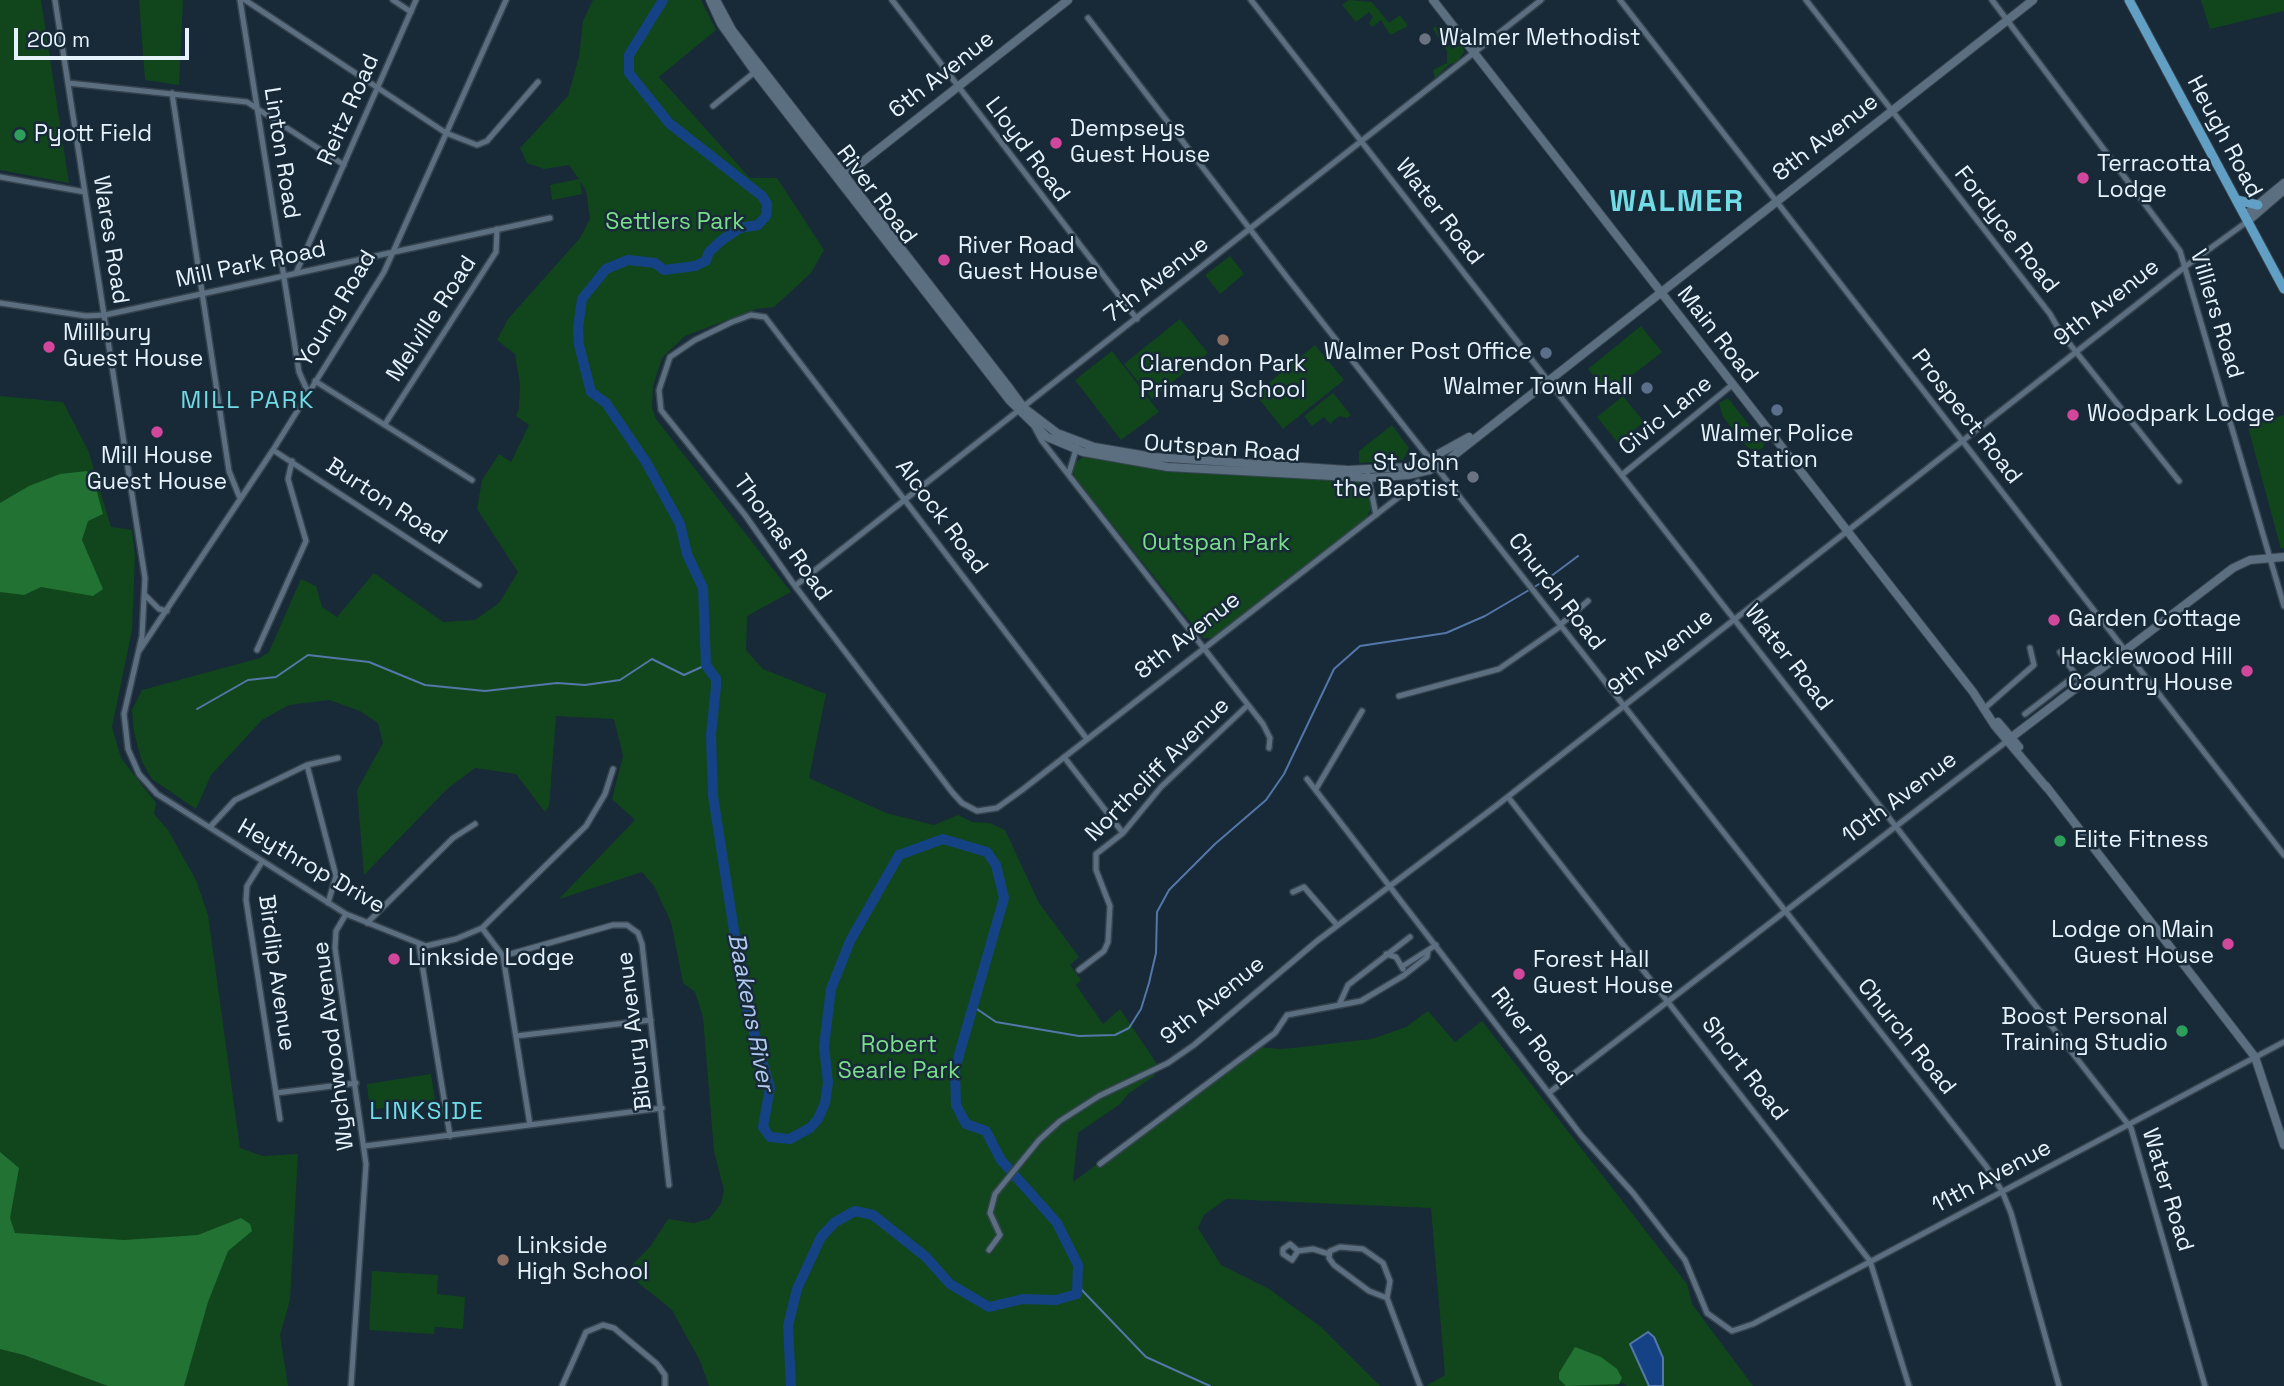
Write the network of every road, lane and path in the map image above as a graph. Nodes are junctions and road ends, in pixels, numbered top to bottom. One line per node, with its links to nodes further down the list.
1 (55, 0): 24 (street, Wares Road)
2 (242, 0): 26 (street); 28 (street, Linton Road)
3 (393, 0): 18 (street)
4 (416, 0): 18 (street, Reitz Road)
5 (506, 0): 31 (street, Young Road)
6 (710, 0): 22 (main road, River Road)
7 (716, 0): 22 (main road, River Road)
8 (892, 0): 25 (street, Lloyd Road)
9 (1068, 0): 25 (main road, 6th Avenue)
10 (1251, 0): 32 (street, Water Road)
11 (1433, 0): 21 (main road, Main Road)
12 (1541, 0): 21 (street, 7th Avenue)
13 (1620, 0): 40 (street, Prospect Road)
14 (1807, 0): 30 (street, Fordyce Road)
15 (1992, 0): 20 (street, Villiers Road)
16 (2033, 0): 20 (main road, 8th Avenue)
17 (2131, 1): 39 (main road, Heugh Road)
18 (411, 12): 26 (street, Reitz Road)
19 (1088, 18): 45 (street, Church Road)
20 (2007, 20): 30 (main road, 8th Avenue); 47 (street, Villiers Road)
21 (1474, 53): 32 (street, 7th Avenue); 51 (main road, Main Road)
22 (758, 70): 29 (street); 35 (main road, River Road)
23 (538, 82): 31 (street)
24 (68, 83): 27 (street); 38 (street, Wares Road)
25 (958, 88): 35 (main road, 6th Avenue); 56 (street, Lloyd Road)
26 (378, 90): 31 (street); 33 (street, Reitz Road)
27 (172, 93): 28 (street); 52 (street)
28 (256, 106): 33 (street); 49 (street, Linton Road)
29 (713, 106)
30 (1892, 110): 40 (main road, 8th Avenue); 57 (street, Fordyce Road)
31 (446, 133): 46 (street, Young Road)
32 (1361, 142): 45 (street, 7th Avenue); 58 (street, Water Road)
33 (344, 165): 48 (street, Reitz Road)
34 (0, 177): 38 (street)
35 (842, 178): 62 (main road, River Road)
36 (2284, 183): 41 (main road, 9th Avenue)
37 (2284, 190): 43 (main road, 9th Avenue)
38 (85, 192): 54 (street, Wares Road)
39 (2236, 200): 41 (main road); 43 (main road, Heugh Road)
40 (1776, 202): 51 (main road, 8th Avenue); 66 (street, Prospect Road)
41 (2259, 205): 43 (main road, 9th Avenue)
42 (550, 218): 44 (street, Mill Park Road)
43 (2247, 218): 47 (street, 9th Avenue); 50 (main road, Heugh Road)
44 (498, 229): 46 (street, Mill Park Road); 63 (street, Melville Road)
45 (1251, 229): 56 (street, 7th Avenue); 69 (street, Church Road)
46 (392, 252): 48 (street, Mill Park Road); 59 (street, Young Road)
47 (2186, 266): 57 (street, 9th Avenue); 83 (street, Villiers Road)
48 (296, 273): 49 (street, Mill Park Road)
49 (283, 276): 52 (street, Mill Park Road); 61 (street, Linton Road)
50 (2284, 289)
51 (1658, 292): 58 (main road, 8th Avenue); 60 (main road, Main Road)
52 (203, 293): 54 (street, Mill Park Road); 78 (street)
53 (0, 303): 54 (street, Mill Park Road)
54 (104, 315): 86 (street, Wares Road)
55 (765, 317): 79 (street, Alcock Road); 85 (street, Thomas Road)
56 (1137, 319): 62 (street, 7th Avenue)
57 (2076, 353): 66 (street, 9th Avenue); 76 (street, Fordyce Road)
58 (1547, 379): 65 (main road, 8th Avenue); 74 (street, Water Road)
59 (315, 381): 61 (street, Young Road); 63 (street)
60 (1732, 384): 74 (street, Civic Lane); 81 (main road, Main Road)
61 (308, 392): 68 (street, Young Road)
62 (1021, 409): 64 (main road, Outspan Road); 67 (main road, Outspan Road); 79 (street, 7th Avenue)
63 (385, 424): 75 (street)
64 (1035, 428): 67 (main road, Outspan Road); 72 (street)
65 (1478, 434): 69 (main road, 8th Avenue); 71 (main road, 8th Avenue)
66 (1963, 441): 81 (street, 9th Avenue); 97 (street, Prospect Road)
67 (1077, 446): 72 (street); 73 (main road, Outspan Road)
68 (273, 450): 70 (street, Burton Road); 78 (street, Young Road)
69 (1430, 459): 71 (street, Church Road); 73 (main road, Outspan Road)
70 (292, 461): 84 (street, Burton Road); 96 (street)
71 (1437, 467): 73 (main road, Outspan Road); 91 (street, Church Road)
72 (1069, 473): 92 (street)
73 (1368, 474): 80 (street)
74 (1623, 474): 90 (street, Water Road)
75 (472, 480)
76 (2179, 481)
77 (1418, 482): 80 (street, 8th Avenue)
78 (239, 496): 89 (street, Young Road)
79 (905, 498): 85 (street, 7th Avenue); 109 (street, Alcock Road)
80 (1376, 515): 93 (street, 8th Avenue)
81 (1847, 531): 90 (street, 9th Avenue); 102 (main road, Main Road)
82 (2284, 556): 83 (main road, 10th Avenue)
83 (2270, 558): 88 (street, Villiers Road); 97 (main road, 10th Avenue)
84 (480, 585)
85 (795, 586): 119 (street, Thomas Road)
86 (146, 596): 89 (street); 98 (street, Wares Road)
87 (1588, 601): 91 (street)
88 (2284, 606)
89 (167, 611): 98 (street, Young Road)
90 (1735, 619): 105 (street, 9th Avenue); 121 (street, Water Road)
91 (1560, 625): 103 (street); 105 (street, Church Road)
92 (1193, 636): 93 (street); 95 (street)
93 (1211, 642): 95 (street, 8th Avenue)
94 (2030, 648): 106 (street)
95 (1202, 649): 104 (street); 109 (street, 8th Avenue)
96 (257, 650)
97 (2124, 650): 101 (main road, 10th Avenue); 124 (street, Prospect Road)
98 (139, 651): 122 (street, Heythrop Drive)
99 (2060, 652): 100 (street)
100 (2076, 675): 101 (street); 108 (street)
101 (2082, 683): 110 (main road, 10th Avenue)
102 (1973, 692): 106 (main road, Main Road); 110 (main road, Main Road)
103 (1399, 696)
104 (1248, 705): 111 (street); 123 (street, Northcliff Avenue)
105 (1623, 706): 118 (street, 9th Avenue); 129 (street, Church Road)
106 (1986, 707): 110 (main road, Main Road)
107 (1362, 711): 117 (street)
108 (2025, 713)
109 (1087, 739): 112 (street, 8th Avenue)
110 (2009, 739): 121 (street, 10th Avenue); 148 (main road, Main Road)
111 (1269, 748)
112 (1064, 757): 119 (street, 8th Avenue); 123 (street)
113 (338, 758): 114 (street)
114 (307, 765): 122 (street); 128 (street)
115 (613, 769): 133 (street)
116 (1307, 779): 117 (street, River Road)
117 (1317, 789): 126 (street, River Road)
118 (1508, 797): 126 (street, 9th Avenue); 143 (street, Short Road)
119 (977, 811)
120 (475, 824): 131 (street)
121 (1896, 826): 129 (street, 10th Avenue); 155 (street, Water Road)
122 (210, 827): 125 (street, Heythrop Drive)
123 (1123, 832): 141 (street, Northcliff Avenue)
124 (2284, 855)
125 (262, 862): 128 (street, Heythrop Drive); 151 (street, Birdlip Avenue)
126 (1389, 885): 132 (street, 9th Avenue); 136 (street, River Road)
127 (1293, 892): 132 (street)
128 (328, 902): 130 (street, Heythrop Drive)
129 (1784, 912): 143 (street, 10th Avenue); 161 (street, Church Road)
130 (346, 914): 131 (street, Heythrop Drive); 149 (street, Wychwood Avenue)
131 (367, 923): 135 (street, Heythrop Drive)
132 (1337, 925): 162 (street, 9th Avenue)
133 (482, 928): 135 (street); 139 (street)
134 (1410, 937): 138 (street)
135 (419, 945): 156 (street)
136 (1436, 945): 137 (street); 150 (street, River Road)
137 (1428, 951): 140 (street); 142 (street)
138 (1386, 954): 140 (street); 144 (street)
139 (503, 956): 145 (street, Bibury Avenue); 146 (street)
140 (1403, 966): 142 (street)
141 (1079, 970)
142 (1403, 976): 144 (street)
143 (1669, 1000): 150 (street, 10th Avenue); 165 (street, Short Road)
144 (1339, 1005): 159 (street)
145 (651, 1020): 146 (street); 152 (street, Bibury Avenue)
146 (516, 1036): 154 (street)
147 (2284, 1042): 148 (street, 11th Avenue)
148 (2255, 1058): 155 (street, 11th Avenue); 157 (main road, Main Road)
149 (356, 1083): 151 (street); 158 (street, Wychwood Avenue)
150 (1550, 1092): 167 (street, River Road)
151 (276, 1093): 153 (street, Birdlip Avenue)
152 (662, 1108): 154 (street); 160 (street, Bibury Avenue)
153 (280, 1119)
154 (530, 1125): 156 (street)
155 (2129, 1125): 161 (street, 11th Avenue); 174 (street, Water Road)
156 (450, 1136): 158 (street)
157 (2284, 1145)
158 (365, 1146): 168 (street, Wychwood Avenue)
159 (1100, 1164)
160 (669, 1185)
161 (2002, 1191): 165 (street, 11th Avenue); 173 (street, Church Road)
162 (989, 1250)
163 (1298, 1251): 164 (street)
164 (1329, 1254): 166 (street); 166 (street)
165 (1870, 1261): 167 (street, 11th Avenue); 172 (street, Short Road)
166 (1387, 1298): 171 (street)
167 (1716, 1321)
168 (351, 1386)
169 (562, 1386): 170 (street)
170 (665, 1386)
171 (1420, 1386)
172 (1909, 1386)
173 (2059, 1386)
174 (2205, 1386)

